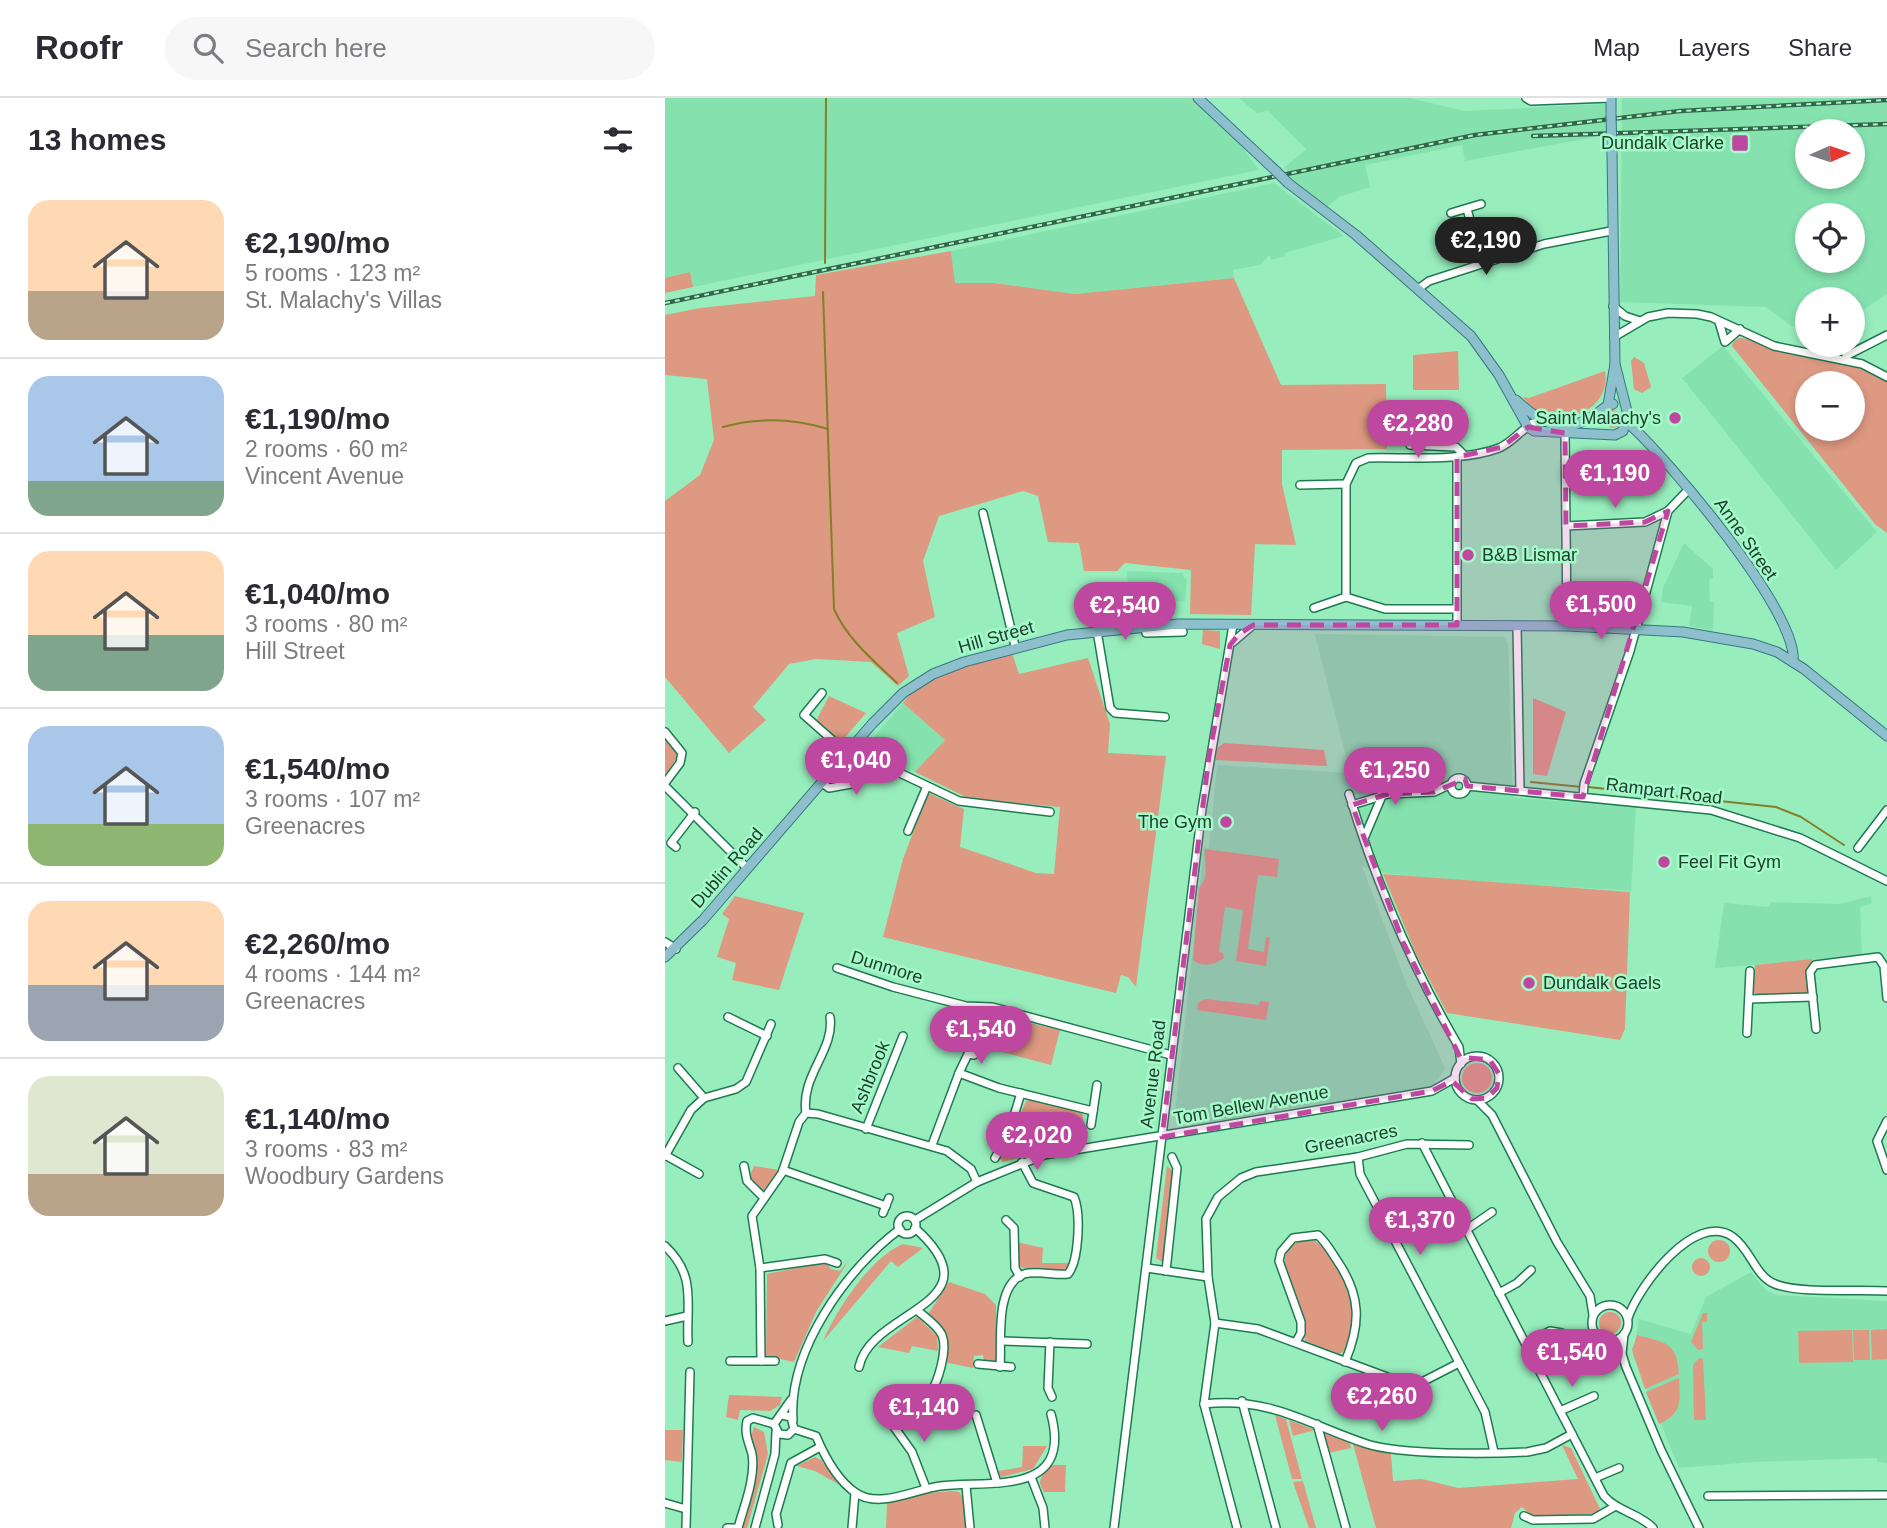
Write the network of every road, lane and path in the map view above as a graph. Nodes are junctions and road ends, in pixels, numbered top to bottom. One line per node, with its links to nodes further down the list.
1 (1198, 98): 10 (main road, bridge)
2 (1526, 98): 3 (street)
3 (1598, 99): 4 (street)
4 (1611, 99): 8 (main road, bridge)
5 (1481, 204): 6 (street)
6 (1467, 209): 7 (street); 9 (street)
7 (1451, 213)
8 (1611, 231): 9 (street); 11 (main road)
9 (1482, 264): 10 (street)
10 (1419, 289): 20 (main road)
11 (1612, 305): 13 (street); 16 (main road)
12 (1716, 319): 13 (street); 14 (street); 14 (street)
13 (1640, 321): 16 (street)
14 (1740, 330): 17 (street)
15 (1887, 335): 17 (street)
16 (1614, 337): 18 (main road)
17 (1845, 360): 19 (street)
18 (1615, 364): 21 (main road); 22 (main road)
19 (1887, 377)
20 (1513, 397): 24 (main road); 26 (main road)
21 (1608, 405): 22 (main road); 23 (main road)
22 (1624, 408): 25 (main road)
23 (1599, 413): 24 (main road); 28 (main road)
24 (1539, 421): 26 (street)
25 (1628, 423): 28 (main road); 33 (main road, Anne Street)
26 (1528, 427): 27 (main road); 30 (street)
27 (1565, 433): 28 (main road); 36 (street)
28 (1610, 434)
29 (1410, 438): 30 (street)
30 (1460, 456): 31 (street); 39 (street)
31 (1346, 484): 32 (street); 37 (street)
32 (1300, 485)
33 (1689, 489): 34 (street); 51 (main road, Anne Street)
34 (1668, 511): 36 (street); 46 (street)
35 (983, 513): 50 (street)
36 (1566, 526): 45 (street)
37 (1346, 597): 38 (street); 39 (street)
38 (1314, 608)
39 (1457, 609): 43 (street)
40 (1145, 625): 41 (main road, Hill Street); 47 (main road, Hill Street); 48 (street)
41 (1233, 625): 42 (main road, Hill Street); 49 (street, Avenue Road)
42 (1253, 625): 43 (main road, Hill Street); 49 (street)
43 (1457, 626): 44 (main road)
44 (1517, 626): 45 (main road); 67 (street)
45 (1567, 626): 46 (main road)
46 (1637, 629): 51 (main road); 65 (street)
47 (1097, 631): 50 (main road, Hill Street); 53 (street)
48 (1183, 632)
49 (1230, 645): 100 (street, Avenue Road)
50 (1016, 646): 56 (main road, Hill Street)
51 (1793, 662): 55 (main road)
52 (822, 693): 57 (street)
53 (1165, 717)
54 (665, 732): 60 (street)
55 (1887, 736)
56 (860, 738): 57 (main road, Hill Street); 58 (street)
57 (847, 753): 59 (main road, Hill Street)
58 (878, 755): 59 (street); 62 (street)
59 (821, 782): 75 (main road, Hill Street)
60 (665, 784): 73 (street)
61 (1451, 785): 63 (street, Rampart Road); 66 (street); 69 (street)
62 (927, 786): 74 (street); 76 (street)
63 (1467, 786): 67 (street, Rampart Road); 69 (street)
64 (1367, 791): 70 (street)
65 (1583, 791): 67 (street, Rampart Road); 81 (street, Rampart Road)
66 (1434, 792): 69 (street); 70 (street)
67 (1520, 792)
68 (1349, 794): 71 (street)
69 (1456, 794)
70 (1380, 796): 71 (street); 77 (street)
71 (1352, 805): 77 (street)
72 (1887, 810): 79 (street)
73 (695, 812): 78 (street); 80 (street)
74 (1050, 812)
75 (782, 828): 80 (main road, Dublin Road)
76 (908, 831)
77 (1364, 839): 98 (street)
78 (676, 847)
79 (1858, 848)
80 (747, 868): 83 (main road, Dublin Road)
81 (1887, 881)
82 (665, 942): 83 (street)
83 (676, 949): 84 (main road, Dublin Road)
84 (665, 957)
85 (837, 968): 100 (street, Dunmore)
86 (1750, 971): 90 (street)
87 (1887, 991): 88 (street); 89 (street)
88 (1813, 997): 90 (street); 94 (street)
89 (1887, 998)
90 (1749, 999): 95 (street)
91 (728, 1017): 96 (street)
92 (830, 1017): 114 (street)
93 (771, 1024): 96 (street)
94 (1816, 1029)
95 (1747, 1033)
96 (767, 1036): 111 (street)
97 (903, 1036): 118 (street, Ashbrook)
98 (1459, 1047): 101 (street); 102 (street)
99 (974, 1055): 104 (street)
100 (1171, 1055): 119 (street, Avenue Road)
101 (1474, 1056): 102 (street); 110 (street)
102 (1461, 1064): 105 (street)
103 (678, 1068): 111 (street)
104 (959, 1073): 108 (street); 122 (street)
105 (1455, 1078): 107 (street, Tom Bellew Avenue); 109 (street)
106 (1097, 1085): 113 (street)
107 (1441, 1089): 109 (street, Tom Bellew Avenue); 119 (street, Tom Bellew Avenue)
108 (1021, 1093): 113 (street); 127 (street)
109 (1461, 1093): 112 (street)
110 (1492, 1095): 112 (street); 115 (street)
111 (704, 1098): 121 (street)
112 (1477, 1100): 115 (street)
113 (1093, 1111): 117 (street)
114 (806, 1113): 118 (street, Ashbrook); 130 (street)
115 (1492, 1115): 152 (street)
116 (1887, 1121): 131 (street)
117 (1091, 1125)
118 (866, 1129): 122 (street, Ashbrook)
119 (1162, 1137): 128 (street, Tom Bellew Avenue); 144 (street, Avenue Road)
120 (1422, 1143): 123 (street); 126 (street, Greenacres); 140 (street, Greenacres)
121 (667, 1145): 124 (street)
122 (932, 1145): 133 (street, Ashbrook)
123 (1469, 1145)
124 (665, 1155): 132 (street)
125 (1172, 1157): 146 (street)
126 (1358, 1157): 148 (street, Greenacres); 175 (street)
127 (995, 1158)
128 (1022, 1163): 133 (street, Tom Bellew Avenue); 147 (street)
129 (744, 1166): 134 (street)
130 (783, 1170): 134 (street); 135 (street)
131 (1887, 1170)
132 (699, 1174)
133 (977, 1182): 138 (street, Tom Bellew Avenue)
134 (763, 1197): 143 (street)
135 (886, 1206)
136 (1492, 1212): 140 (street)
137 (1006, 1220): 147 (street)
138 (915, 1224): 139 (street, Tom Bellew Avenue); 139 (street, Tom Bellew Avenue); 155 (street)
139 (900, 1229): 184 (street, Tom Bellew Avenue)
140 (1466, 1230): 150 (street, Greenacres)
141 (665, 1247): 157 (street)
142 (837, 1263): 143 (street)
143 (760, 1268): 172 (street)
144 (1147, 1268): 146 (street); 221 (street, Avenue Road)
145 (1531, 1270): 150 (street)
146 (1166, 1271): 148 (street)
147 (1020, 1277): 163 (street)
148 (1208, 1277): 160 (street, Greenacres)
149 (1887, 1291): 151 (street)
150 (1499, 1293): 169 (street, Greenacres)
151 (1637, 1295): 154 (street); 158 (street)
152 (1590, 1296): 153 (street); 156 (street)
153 (1605, 1305): 154 (street); 156 (street)
154 (1615, 1305): 158 (street)
155 (918, 1311): 177 (street); 181 (street)
156 (1593, 1315): 164 (street)
157 (687, 1316): 159 (street); 165 (street)
158 (1628, 1318): 162 (street)
159 (665, 1321)
160 (1215, 1323): 167 (street); 186 (street, Greenacres)
161 (1562, 1333): 169 (street)
162 (1624, 1334): 164 (street); 170 (street)
163 (1002, 1340): 166 (street); 178 (street)
164 (1609, 1341): 170 (street)
165 (688, 1342)
166 (1049, 1342): 168 (street); 183 (street)
167 (1296, 1342): 174 (street); 174 (street)
168 (1087, 1344)
169 (1525, 1344): 187 (street, Greenacres)
170 (1622, 1354): 226 (street)
171 (730, 1361): 172 (street)
172 (761, 1361): 173 (street)
173 (775, 1361)
174 (1345, 1362): 175 (street)
175 (1459, 1363): 199 (street)
176 (978, 1364): 178 (street)
177 (859, 1367)
178 (1000, 1367): 179 (street)
179 (1011, 1367)
180 (690, 1372): 212 (street)
181 (929, 1395)
182 (1594, 1396): 187 (street)
183 (1052, 1397)
184 (792, 1400): 189 (street, Tom Bellew Avenue); 192 (street, Tom Bellew Avenue)
185 (1242, 1401): 186 (street); 193 (street); 223 (street)
186 (1204, 1404): 222 (street, Greenacres)
187 (1560, 1411): 196 (street, Greenacres)
188 (1051, 1413): 202 (street)
189 (782, 1415): 192 (street); 194 (street, Tom Bellew Avenue)
190 (976, 1415): 204 (street)
191 (887, 1417): 206 (street)
192 (793, 1420): 195 (street, Tom Bellew Avenue)
193 (1317, 1424): 199 (street); 224 (street)
194 (775, 1428): 197 (street); 200 (street); 216 (street)
195 (794, 1429): 197 (street); 198 (street)
196 (1572, 1434): 199 (street); 203 (street, Greenacres)
197 (787, 1435): 200 (street)
198 (820, 1447): 207 (street); 214 (street)
199 (1494, 1452)
200 (775, 1454): 217 (street)
201 (1619, 1468): 203 (street)
202 (1031, 1477): 204 (street); 220 (street)
203 (1595, 1478): 211 (street, Greenacres)
204 (997, 1483): 205 (street)
205 (966, 1486): 206 (street); 219 (street)
206 (926, 1488): 207 (street)
207 (855, 1493): 218 (street)
208 (1887, 1495): 209 (street)
209 (1708, 1496)
210 (665, 1503): 212 (street)
211 (1614, 1507): 213 (street); 225 (street)
212 (686, 1509): 215 (street)
213 (1524, 1516)
214 (778, 1525)
215 (686, 1528)
216 (727, 1528)
217 (755, 1528)
218 (852, 1528)
219 (970, 1528)
220 (1045, 1528)
221 (1114, 1528)
222 (1237, 1528)
223 (1276, 1528)
224 (1346, 1528)
225 (1653, 1528)
226 (1699, 1528)

